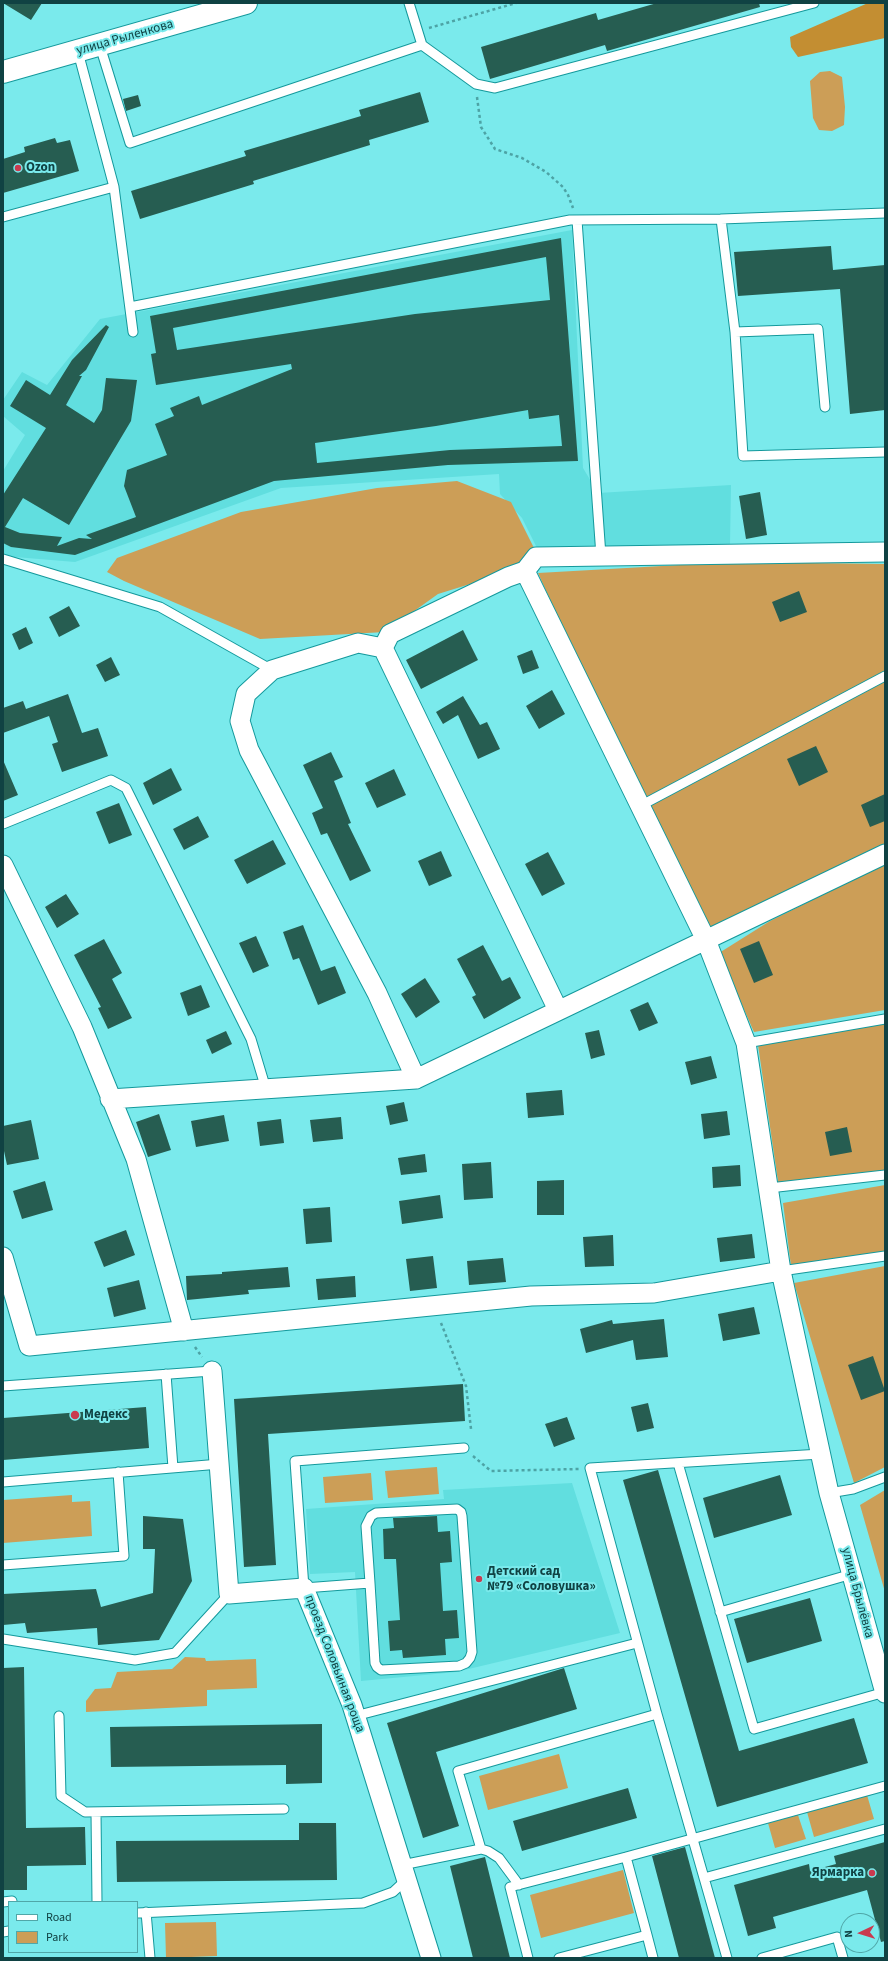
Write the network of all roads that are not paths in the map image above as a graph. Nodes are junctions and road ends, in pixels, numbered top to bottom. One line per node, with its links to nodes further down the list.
1 (246, 3): 5 (street, улица Рыленкова)
2 (409, 3): 4 (lane)
3 (814, 3): 4 (lane)
4 (422, 44): 5 (lane)
5 (100, 46): 6 (street, улица Рыленкова)
6 (78, 52): 7 (street, улица Рыленкова); 8 (lane)
7 (3, 72)
8 (114, 187): 10 (lane); 13 (lane)
9 (885, 213): 11 (lane)
10 (3, 217)
11 (721, 219): 12 (lane); 15 (lane)
12 (577, 220): 13 (lane); 19 (lane)
13 (130, 307): 14 (lane)
14 (133, 332)
15 (736, 332): 16 (lane); 17 (lane)
16 (825, 407)
17 (885, 452)
18 (885, 552): 19 (street)
19 (602, 556): 21 (street)
20 (3, 558): 23 (lane)
21 (525, 571): 22 (street); 25 (street, улица Брылёвка)
22 (383, 648): 23 (street); 30 (street)
23 (272, 670): 33 (street)
24 (885, 676): 25 (lane)
25 (640, 806): 29 (street, улица Брылёвка)
26 (3, 824): 34 (lane)
27 (885, 854): 29 (street)
28 (3, 865): 35 (street)
29 (706, 940): 30 (street); 32 (street, улица Брылёвка)
30 (558, 1010): 33 (street)
31 (885, 1019): 32 (lane)
32 (746, 1043): 37 (street, улица Брылёвка)
33 (416, 1079): 34 (street)
34 (266, 1089): 35 (street)
35 (110, 1099): 41 (street)
36 (885, 1175): 37 (lane)
37 (769, 1188): 40 (street, улица Брылёвка)
38 (885, 1256): 40 (lane)
39 (3, 1257): 41 (street)
40 (781, 1271): 41 (street); 46 (street, улица Брылёвка)
41 (184, 1331)
42 (212, 1370): 43 (lane); 48 (street)
43 (166, 1374): 44 (lane); 49 (lane)
44 (3, 1386)
45 (464, 1448): 57 (lane)
46 (821, 1454): 47 (lane); 53 (street, улица Брылёвка)
47 (678, 1463): 59 (lane); 61 (lane)
48 (220, 1464): 49 (lane); 58 (street)
49 (173, 1468): 50 (lane)
50 (118, 1472): 52 (lane); 54 (lane)
51 (885, 1477): 53 (lane)
52 (3, 1482)
53 (829, 1493): 55 (street, улица Брылёвка)
54 (3, 1565)
55 (852, 1574): 59 (lane); 62 (street, улица Брылёвка)
56 (370, 1583): 56 (lane); 57 (lane)
57 (304, 1588): 58 (street, проезд Соловьиная роща); 65 (street, проезд Соловьиная роща)
58 (229, 1594): 60 (lane)
59 (720, 1612): 62 (lane)
60 (3, 1639)
61 (637, 1643): 63 (lane); 65 (lane)
62 (885, 1692)
63 (657, 1714): 70 (lane); 71 (lane)
64 (59, 1716): 68 (lane)
65 (355, 1716): 73 (street, проезд Соловьиная роща)
66 (885, 1786): 70 (lane)
67 (284, 1809): 68 (lane)
68 (96, 1812): 76 (lane)
69 (885, 1829): 74 (lane)
70 (692, 1838): 72 (lane); 74 (lane)
71 (481, 1849): 73 (lane); 75 (lane)
72 (626, 1856): 75 (lane); 78 (lane)
73 (404, 1873): 77 (lane); 80 (street, проезд Соловьиная роща)
74 (704, 1878): 84 (lane)
75 (519, 1885): 81 (lane)
76 (97, 1901)
77 (142, 1912): 79 (lane)
78 (647, 1935): 82 (lane); 83 (lane)
79 (150, 1958)
80 (431, 1958)
81 (528, 1958)
82 (559, 1958)
83 (653, 1958)
84 (727, 1958)
85 (762, 1958): 86 (lane)
86 (843, 1958)

